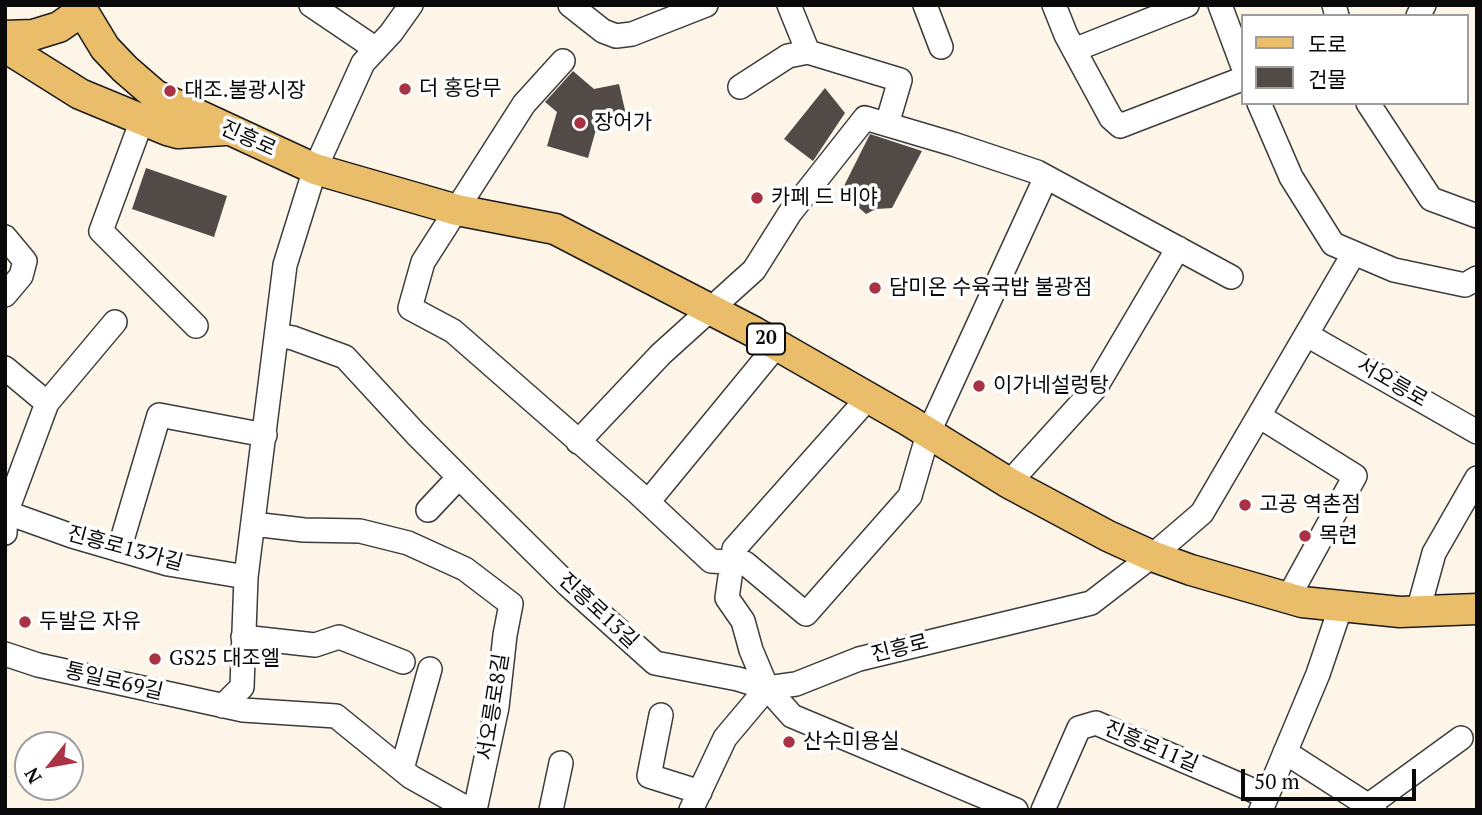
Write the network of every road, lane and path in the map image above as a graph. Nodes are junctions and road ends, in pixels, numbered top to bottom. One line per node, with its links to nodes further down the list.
1 (311, 5): 14 (street)
2 (411, 5): 14 (street)
3 (570, 5): 4 (street)
4 (706, 5)
5 (789, 5): 16 (street)
6 (925, 5): 13 (street)
7 (1054, 5): 15 (street)
8 (1187, 5): 15 (street)
9 (1220, 5): 17 (street)
10 (83, 7): 11 (main road); 25 (main road, 진흥로 / 20)
11 (5, 36)
12 (5, 47): 23 (main road)
13 (941, 47)
14 (376, 49): 26 (street)
15 (1074, 50): 19 (street)
16 (808, 52): 20 (street); 24 (street)
17 (1240, 59)
18 (563, 61): 28 (street)
19 (1240, 80)
20 (740, 87)
21 (1260, 105): 32 (street)
22 (1373, 106): 29 (street)
23 (142, 120): 25 (main road); 38 (street)
24 (887, 124): 27 (street); 36 (street)
25 (229, 130): 26 (main road, 진흥로 / 20)
26 (315, 169): 28 (main road, 진흥로 / 20); 39 (street)
27 (1046, 177): 31 (street); 47 (street)
28 (457, 210): 36 (main road, 진흥로 / 20); 49 (street)
29 (1477, 216)
30 (5, 237): 35 (street)
31 (1178, 248): 33 (street); 52 (street)
32 (1354, 253): 34 (street); 40 (street, 진흥로)
33 (1231, 277)
34 (1477, 278)
35 (5, 295)
36 (711, 311): 41 (main road, 진흥로 / 20); 49 (street)
37 (115, 322): 44 (street)
38 (196, 326)
39 (277, 335): 48 (street); 50 (street, 진흥로13길)
40 (1307, 335): 45 (street, 진흥로); 46 (street, 서오릉로)
41 (776, 345): 43 (main road, 진흥로 / 20); 53 (street)
42 (5, 368): 44 (street)
43 (868, 397): 47 (main road, 진흥로 / 20); 60 (street)
44 (47, 403): 55 (street)
45 (1259, 416): 59 (street, 진흥로); 62 (street)
46 (1477, 432)
47 (928, 433): 52 (main road, 진흥로 / 20); 60 (street)
48 (265, 435): 56 (street); 58 (street)
49 (578, 442): 53 (street)
50 (459, 477): 54 (street); 70 (street, 진흥로13길)
51 (1477, 478): 65 (street)
52 (1009, 483): 59 (main road, 진흥로 / 20)
53 (648, 502): 60 (street)
54 (428, 510)
55 (6, 512): 57 (street); 58 (street, 진흥로13가길)
56 (253, 524): 61 (street); 81 (street, 서오릉로8길)
57 (5, 533)
58 (119, 550): 61 (street, 진흥로13가길)
59 (1152, 556): 62 (main road, 진흥로 / 20); 70 (street, 진흥로)
60 (732, 563): 70 (street)
61 (246, 577): 66 (street)
62 (1287, 598): 63 (main road, 진흥로 / 20)
63 (1341, 606): 65 (main road, 진흥로 / 20); 74 (street, 진흥로11길)
64 (1477, 609): 65 (main road, 진흥로 / 20)
65 (1418, 611)
66 (243, 637): 68 (street); 71 (street)
67 (5, 654): 71 (street, 통일로69길)
68 (403, 662)
69 (430, 669): 76 (street)
70 (767, 688): 77 (street); 78 (street)
71 (223, 706): 76 (street, 서오릉로8길)
72 (660, 715): 77 (street)
73 (1461, 738): 80 (street)
74 (1285, 751): 79 (street, 진흥로11길); 80 (street)
75 (561, 763): 82 (street)
76 (402, 769): 81 (street, 서오릉로8길)
77 (695, 801)
78 (967, 801): 83 (street)
79 (1264, 803): 84 (street, 진흥로11길)
80 (1369, 808)
81 (473, 810)
82 (551, 810)
83 (1016, 810)
84 (1043, 810)

